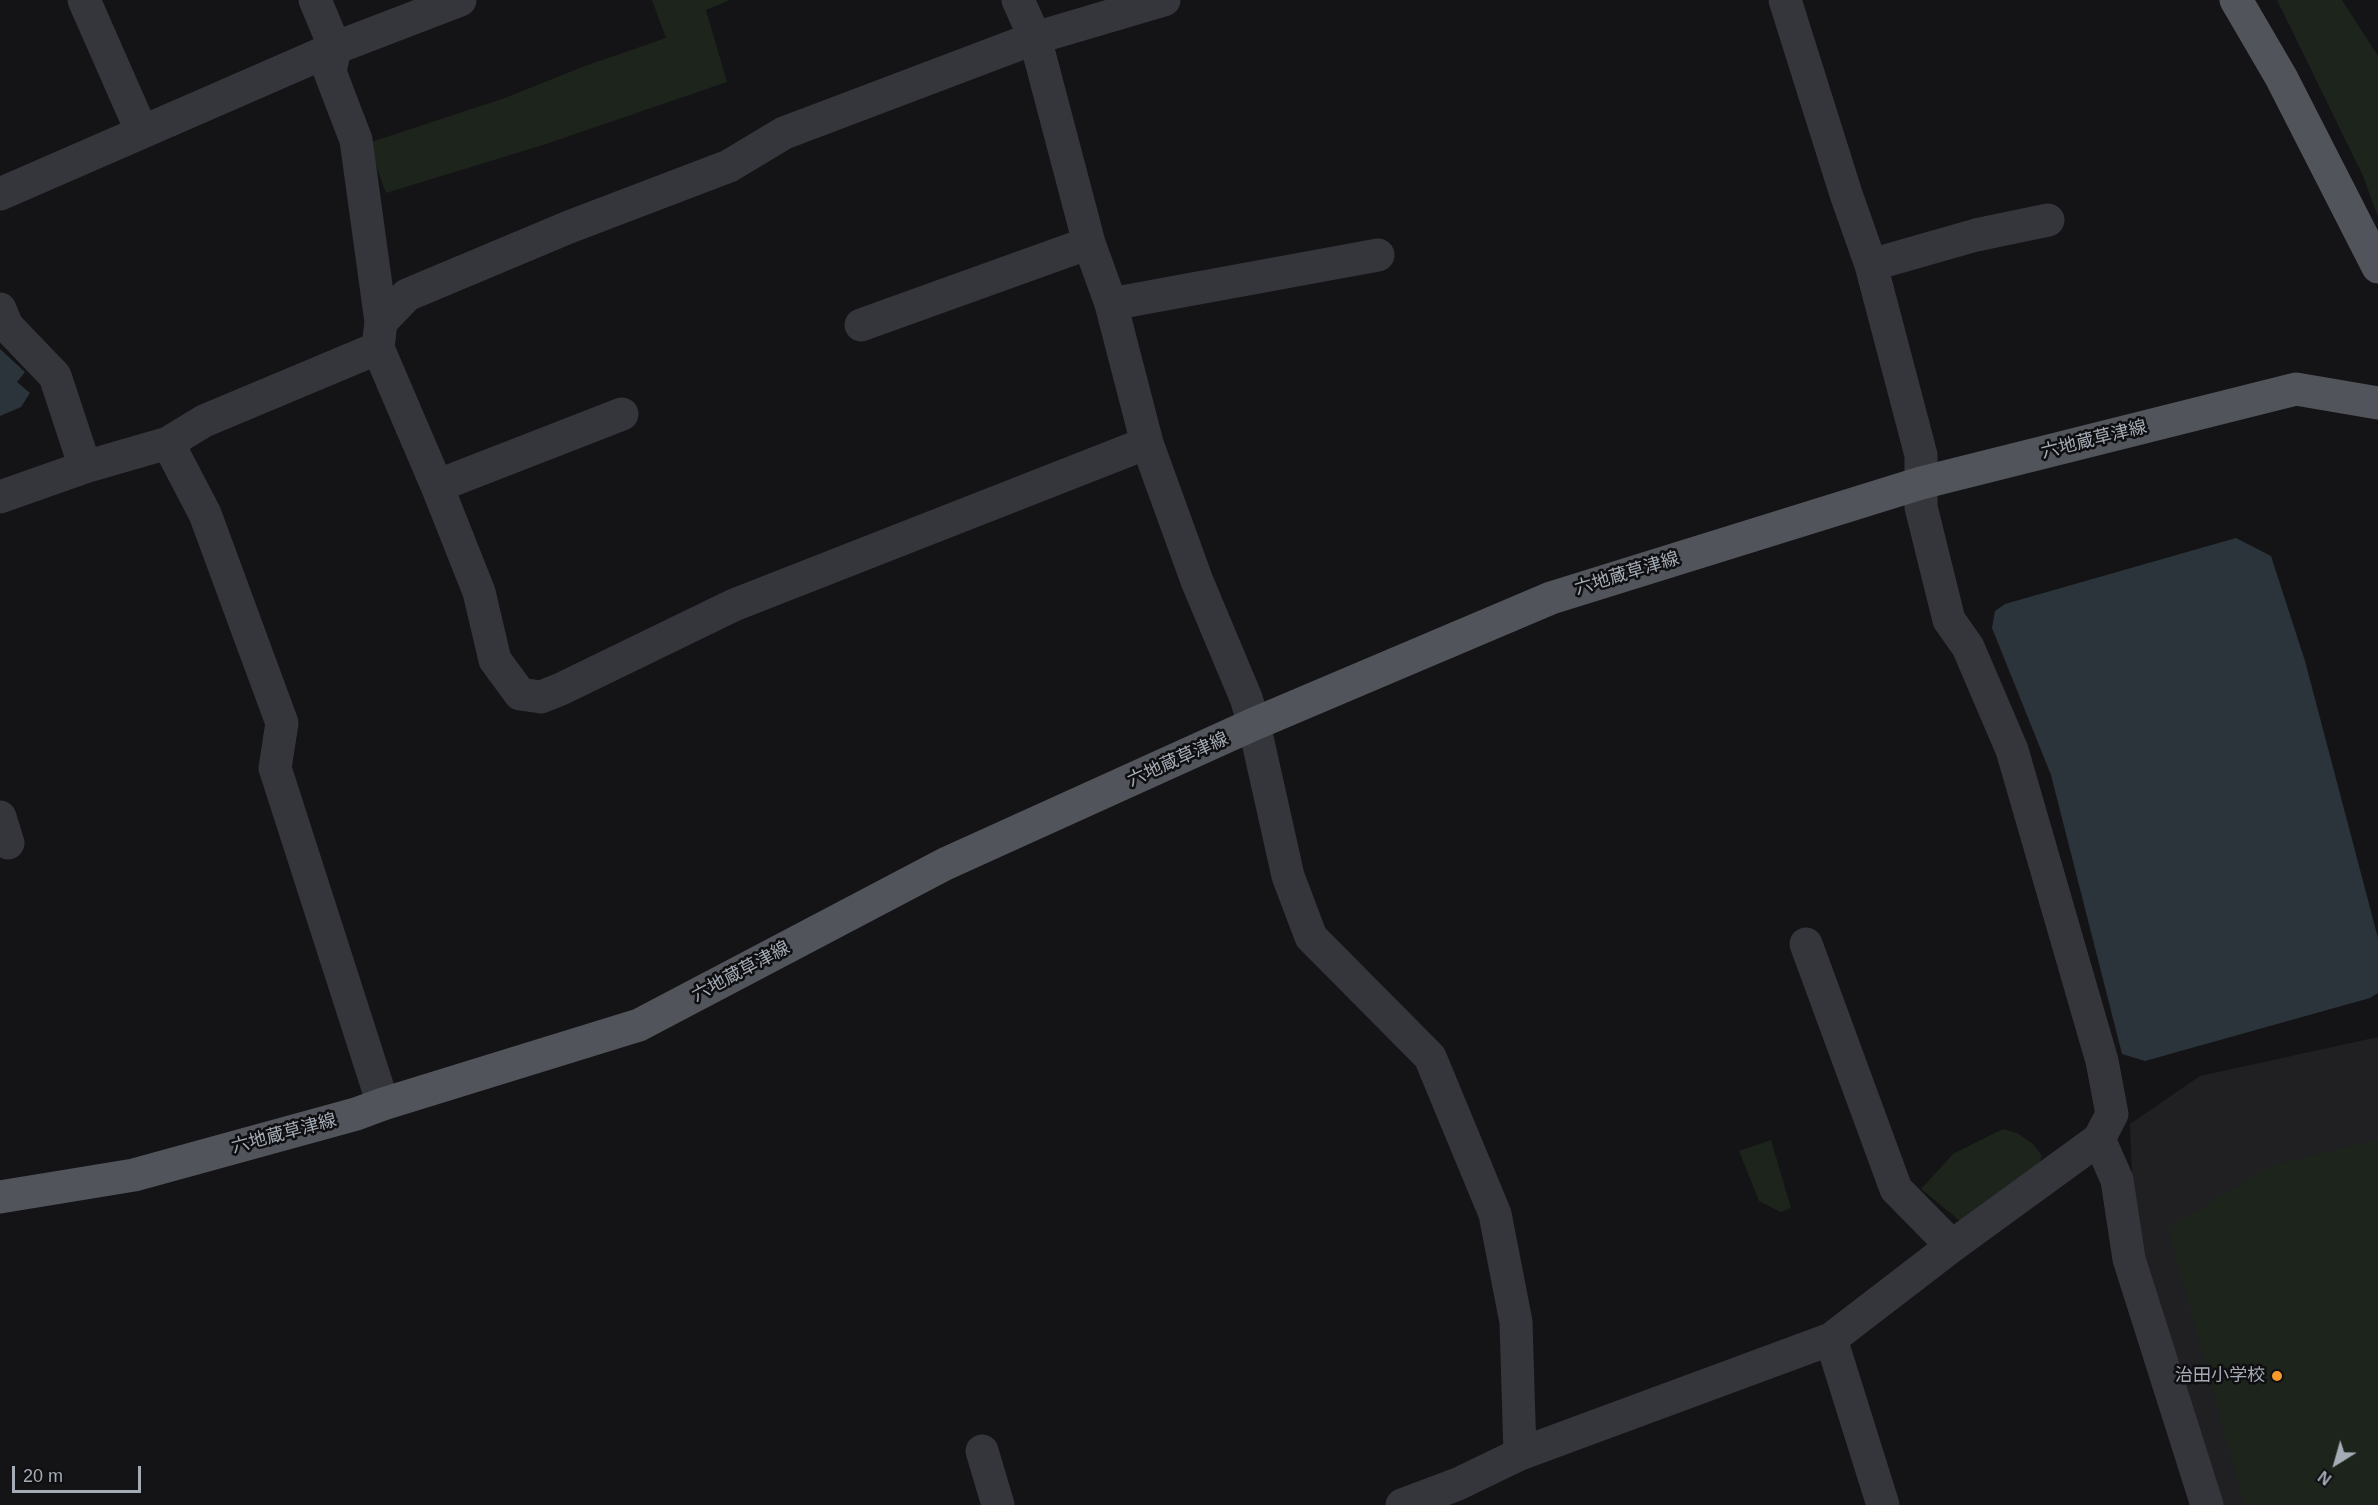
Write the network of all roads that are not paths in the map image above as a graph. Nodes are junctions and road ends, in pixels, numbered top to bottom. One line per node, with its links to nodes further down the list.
1 (84, 0): 10 (street)
2 (315, 0): 9 (street)
3 (460, 0): 9 (street)
4 (1018, 0): 8 (street)
5 (1164, 0): 8 (street)
6 (1785, 0): 15 (street)
7 (2236, 0): 16 (main road)
8 (1035, 38): 13 (street); 20 (street)
9 (335, 48): 10 (street); 20 (street)
10 (142, 132): 11 (street)
11 (0, 194)
12 (2048, 220): 15 (street)
13 (1089, 243): 17 (street); 19 (street)
14 (1378, 255): 17 (street)
15 (1871, 265): 26 (street)
16 (2378, 267)
17 (1111, 304): 24 (street)
18 (0, 309): 25 (street)
19 (861, 325)
20 (380, 335): 23 (street); 27 (street)
21 (2378, 404): 26 (main road, 六地蔵草津線)
22 (622, 414): 27 (street)
23 (168, 443): 25 (street); 31 (street)
24 (1148, 443): 27 (street); 29 (street)
25 (85, 468): 28 (street)
26 (1921, 483): 29 (main road, 六地蔵草津線); 32 (street)
27 (437, 486)
28 (0, 497)
29 (1254, 724): 31 (main road, 六地蔵草津線); 37 (street)
30 (1806, 944): 34 (street)
31 (383, 1104): 33 (main road, 六地蔵草津線)
32 (2099, 1139): 34 (street); 41 (street)
33 (0, 1197)
34 (1952, 1246): 35 (street)
35 (1831, 1339): 37 (street); 40 (street)
36 (982, 1451): 38 (street)
37 (1520, 1454): 39 (street)
38 (998, 1505)
39 (1402, 1505)
40 (1883, 1505)
41 (2207, 1505)

